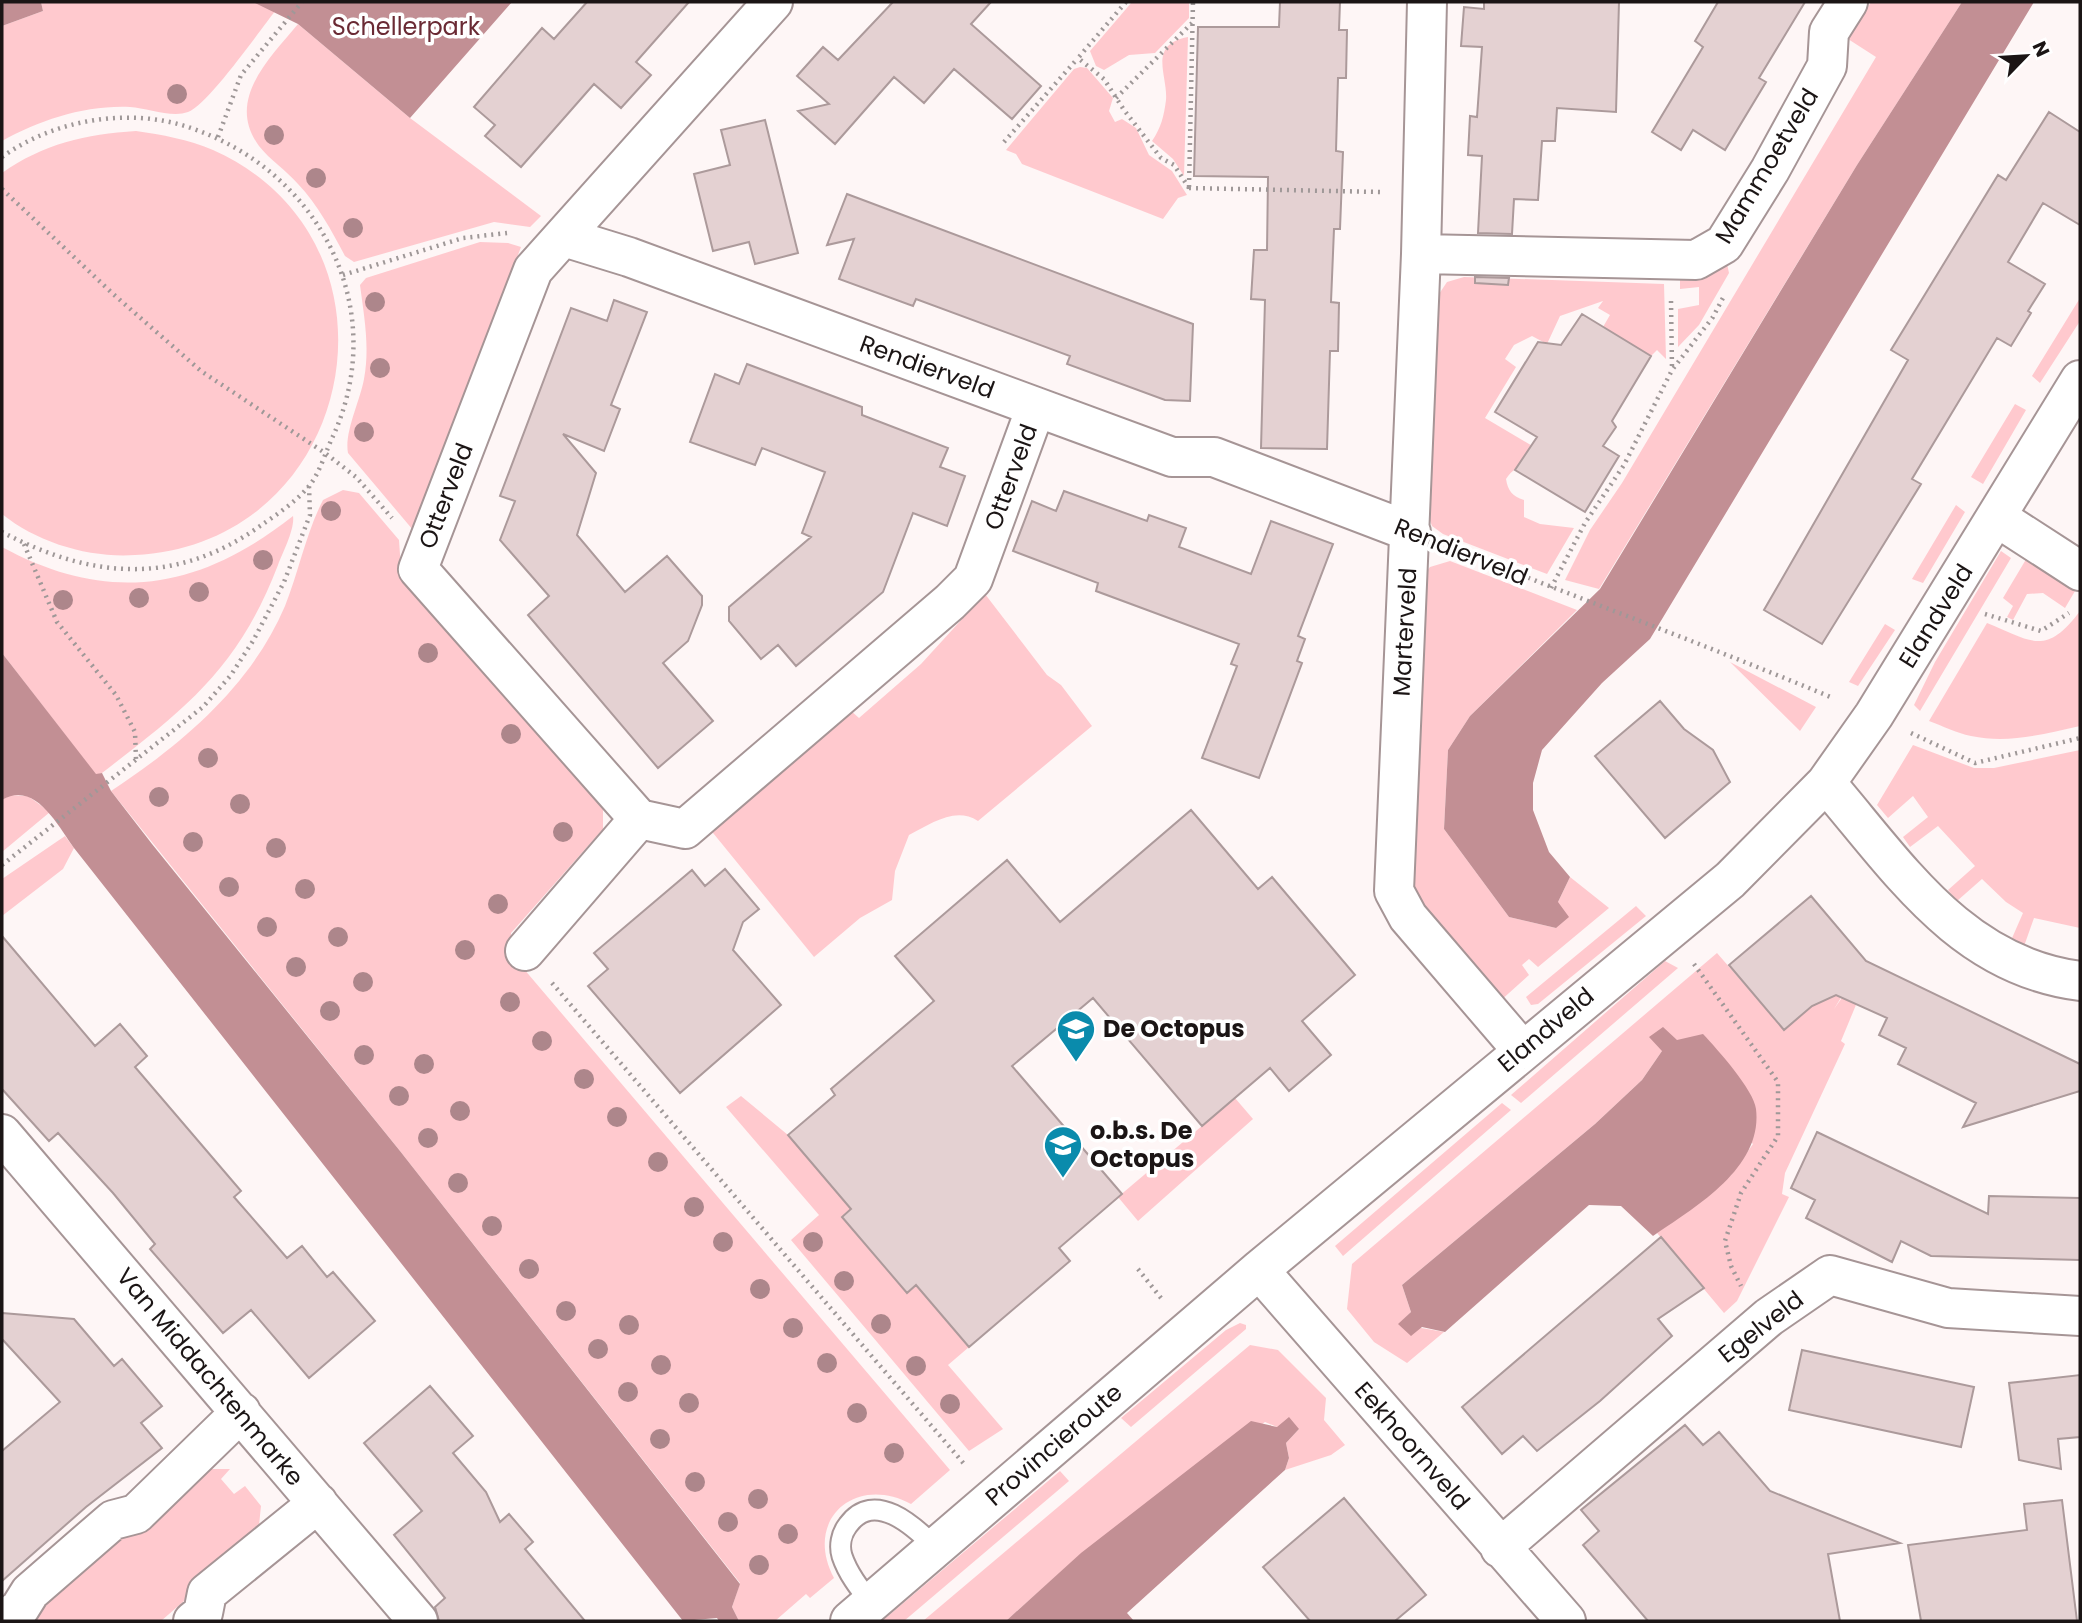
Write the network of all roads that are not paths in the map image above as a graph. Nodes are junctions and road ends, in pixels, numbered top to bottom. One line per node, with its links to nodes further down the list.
1 (773, 2): 4 (street)
2 (1427, 2): 5 (street, Marterveld)
3 (1848, 2): 5 (street, Mammoetveld)
4 (564, 237): 7 (street, Rendierveld); 12 (street, Otterveld)
5 (1421, 254): 9 (street, Marterveld)
6 (2080, 380): 8 (street, Elandveld)
7 (1037, 407): 9 (street, Rendierveld); 12 (street, Otterveld)
8 (1998, 518): 10 (street); 11 (street, Elandveld)
9 (1410, 531): 15 (street, Marterveld)
10 (2078, 588)
11 (1826, 783): 14 (street); 15 (street, Elandveld)
12 (639, 819): 13 (street)
13 (525, 951)
14 (2080, 981)
15 (1522, 1049): 17 (street, Elandveld)
16 (2, 1134): 19 (street, Van Middachtenmarke)
17 (1259, 1270): 21 (street, Provincieroute); 22 (street, Eekhoornveld)
18 (2080, 1315): 22 (street, Egelveld)
19 (241, 1412): 20 (street, Van Middachtenmarke); 24 (street)
20 (318, 1503): 25 (street); 26 (street, Van Middachtenmarke)
21 (935, 1547): 23 (street, Provincieroute); 23 (lane)
22 (1500, 1548): 27 (street, Eekhoornveld)
23 (860, 1612)
24 (4, 1621)
25 (193, 1621)
26 (418, 1621)
27 (1566, 1621)

